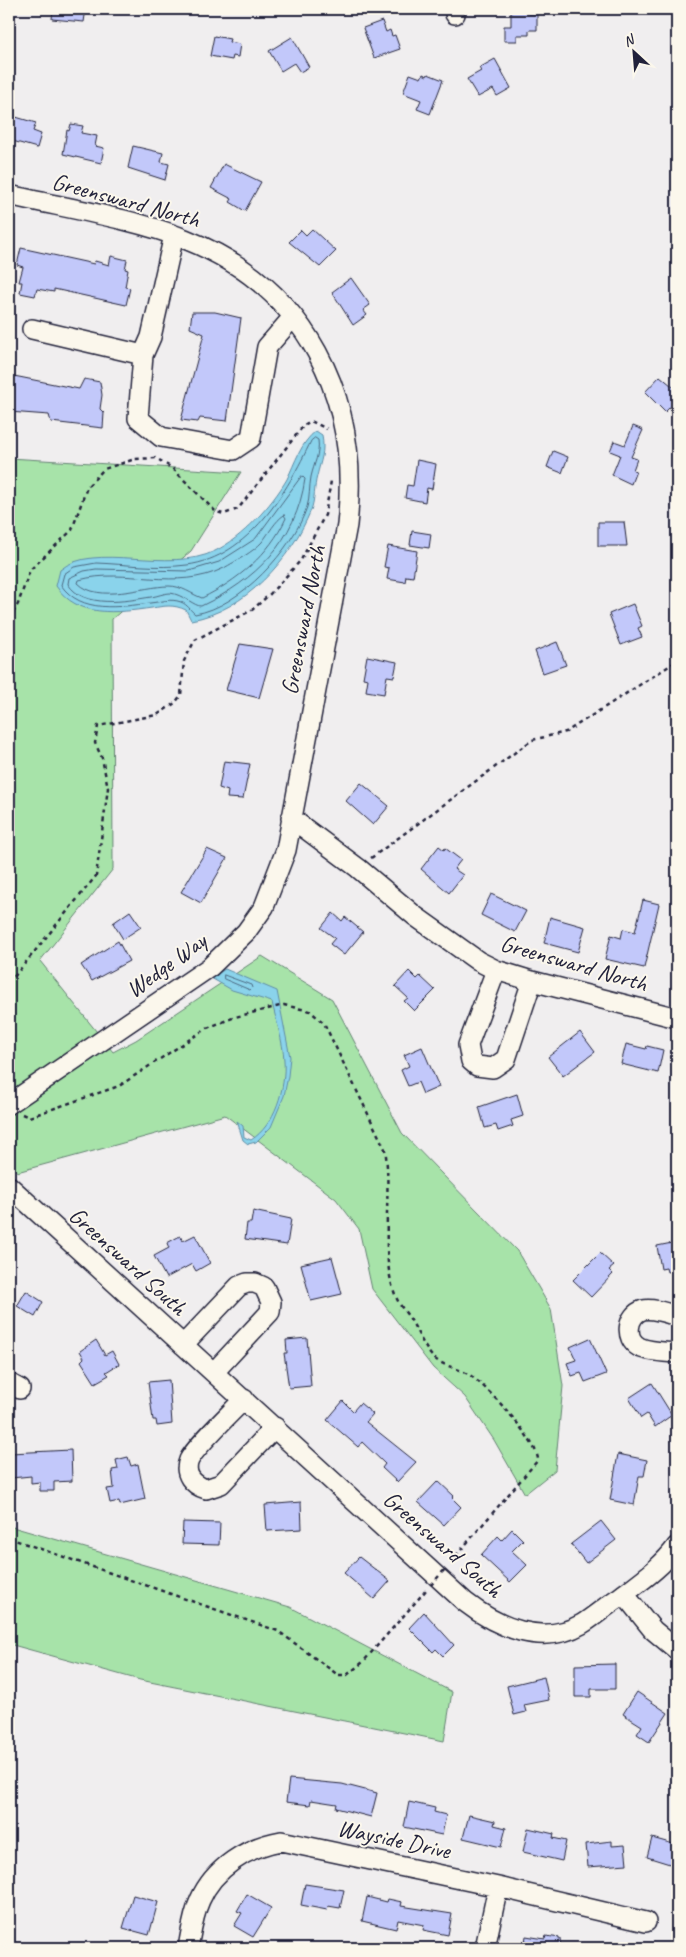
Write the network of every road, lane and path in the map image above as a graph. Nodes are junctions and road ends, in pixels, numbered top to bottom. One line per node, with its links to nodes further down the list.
1 (9, 195): 2 (street, Greensward North)
2 (174, 235): 3 (street, Greensward North); 5 (street)
3 (293, 317): 5 (street); 10 (street, Greensward North)
4 (32, 329): 5 (street)
5 (143, 355)
6 (329, 433): 8 (path)
7 (332, 472): 14 (path)
8 (9, 620)
9 (677, 661): 11 (path)
10 (291, 818): 11 (street, Greensward North); 16 (street, Wedge Way)
11 (358, 868): 12 (street, Greensward North)
12 (496, 970): 13 (street, Greensward North); 13 (street)
13 (532, 982): 15 (street, Greensward North)
14 (9, 983)
15 (677, 1018)
16 (12, 1107): 24 (path, bridge)
17 (9, 1186): 19 (street, Greensward South)
18 (677, 1316): 20 (street)
19 (183, 1345): 21 (street, Greensward South); 21 (street)
20 (677, 1353)
21 (214, 1372): 22 (street, Greensward South)
22 (244, 1400): 23 (street, Greensward South); 23 (street)
23 (275, 1427): 26 (street, Greensward South)
24 (9, 1538)
25 (677, 1546): 26 (street, Greensward South)
26 (624, 1594): 27 (street)
27 (677, 1650)
28 (498, 1887): 29 (street, Wayside Drive); 30 (street, Wayside Drive); 31 (street)
29 (646, 1922)
30 (188, 1948)
31 (485, 1948)

